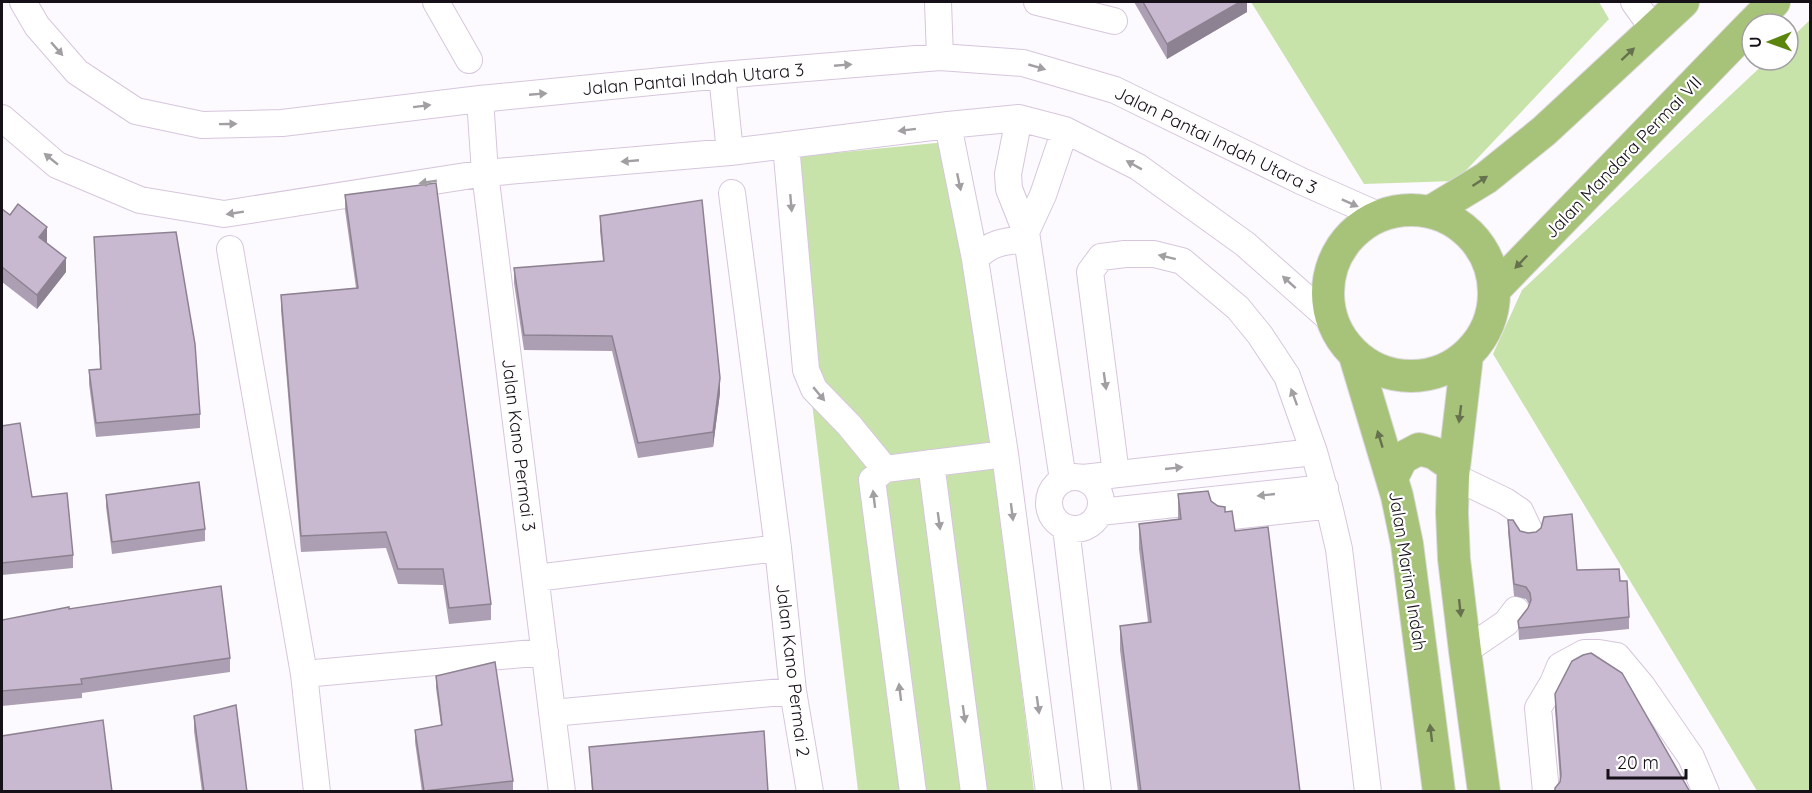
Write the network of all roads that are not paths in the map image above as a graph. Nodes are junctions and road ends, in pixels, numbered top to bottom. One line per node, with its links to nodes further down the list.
1 (23, 2): 13 (street, Jalan Pantai Indah Utara 3, one-way to 13)
2 (436, 2): 11 (street)
3 (938, 2): 10 (street)
4 (1037, 2): 7 (street)
5 (1634, 2): 8 (street)
6 (1683, 2): 8 (main road)
7 (1114, 21)
8 (1654, 30): 22 (main road, one-way to 8)
9 (1740, 36): 27 (main road, Jalan Mandara Permai VII, one-way to 27)
10 (940, 57): 12 (street, Jalan Pantai Indah Utara 3, one-way to 10); 23 (street, Jalan Pantai Indah Utara 3, one-way to 23)
11 (469, 60)
12 (722, 75): 13 (street, Jalan Pantai Indah Utara 3, one-way to 12); 19 (street)
13 (480, 99): 20 (street, Jalan Kano Permai 3)
14 (2, 118): 20 (street, one-way to 14)
15 (1019, 118): 16 (street); 17 (street); 24 (street)
16 (948, 125): 18 (street, one-way to 18); 26 (street, one-way to 26)
17 (1065, 130): 24 (street); 28 (street, one-way to 17)
18 (786, 145): 19 (street); 34 (street, one-way to 34)
19 (730, 152): 20 (street, one-way to 20)
20 (485, 173): 45 (street, Jalan Kano Permai 3)
21 (732, 193): 44 (street, Jalan Kano Permai 2)
22 (1430, 212): 23 (main road); 27 (main road)
23 (1380, 216): 28 (main road)
24 (1027, 236): 26 (street); 38 (street)
25 (230, 249): 49 (street)
26 (975, 259): 32 (street)
27 (1494, 290): 30 (main road)
28 (1332, 321): 29 (main road)
29 (1355, 356): 30 (main road); 37 (main road, Jalan Marina Indah, one-way to 29)
30 (1467, 356): 35 (main road, one-way to 35)
31 (1314, 453): 36 (street, one-way to 31); 36 (street, one-way to 36); 39 (street)
32 (1005, 454): 33 (street); 58 (street, one-way to 58)
33 (931, 463): 34 (street); 57 (street, one-way to 57)
34 (885, 469): 56 (street, one-way to 34)
35 (1453, 472): 37 (main road); 43 (street); 47 (main road, one-way to 47)
36 (1116, 474): 38 (street)
37 (1392, 478): 60 (main road, Jalan Marina Indah, one-way to 37)
38 (1073, 479): 42 (street); 42 (street)
39 (1327, 497): 40 (street); 42 (street, one-way to 42); 52 (street)
40 (1223, 517)
41 (1178, 521): 42 (street)
42 (1084, 523): 59 (street)
43 (1529, 530)
44 (778, 548): 45 (street); 50 (street, Jalan Kano Permai 2)
45 (536, 578): 48 (street, Jalan Kano Permai 3)
46 (1516, 610): 47 (street)
47 (1465, 651): 61 (main road)
48 (545, 652): 49 (street); 51 (street, Jalan Kano Permai 3)
49 (304, 674): 53 (street)
50 (793, 691): 51 (street); 55 (street, Jalan Kano Permai 2)
51 (552, 713): 54 (street, Jalan Kano Permai 3)
52 (1366, 789)
53 (317, 792)
54 (562, 792)
55 (810, 792)
56 (913, 792)
57 (974, 792)
58 (1049, 792)
59 (1098, 792)
60 (1439, 792)
61 (1484, 792)
62 (1546, 792): 63 (street)
63 (1706, 792)

